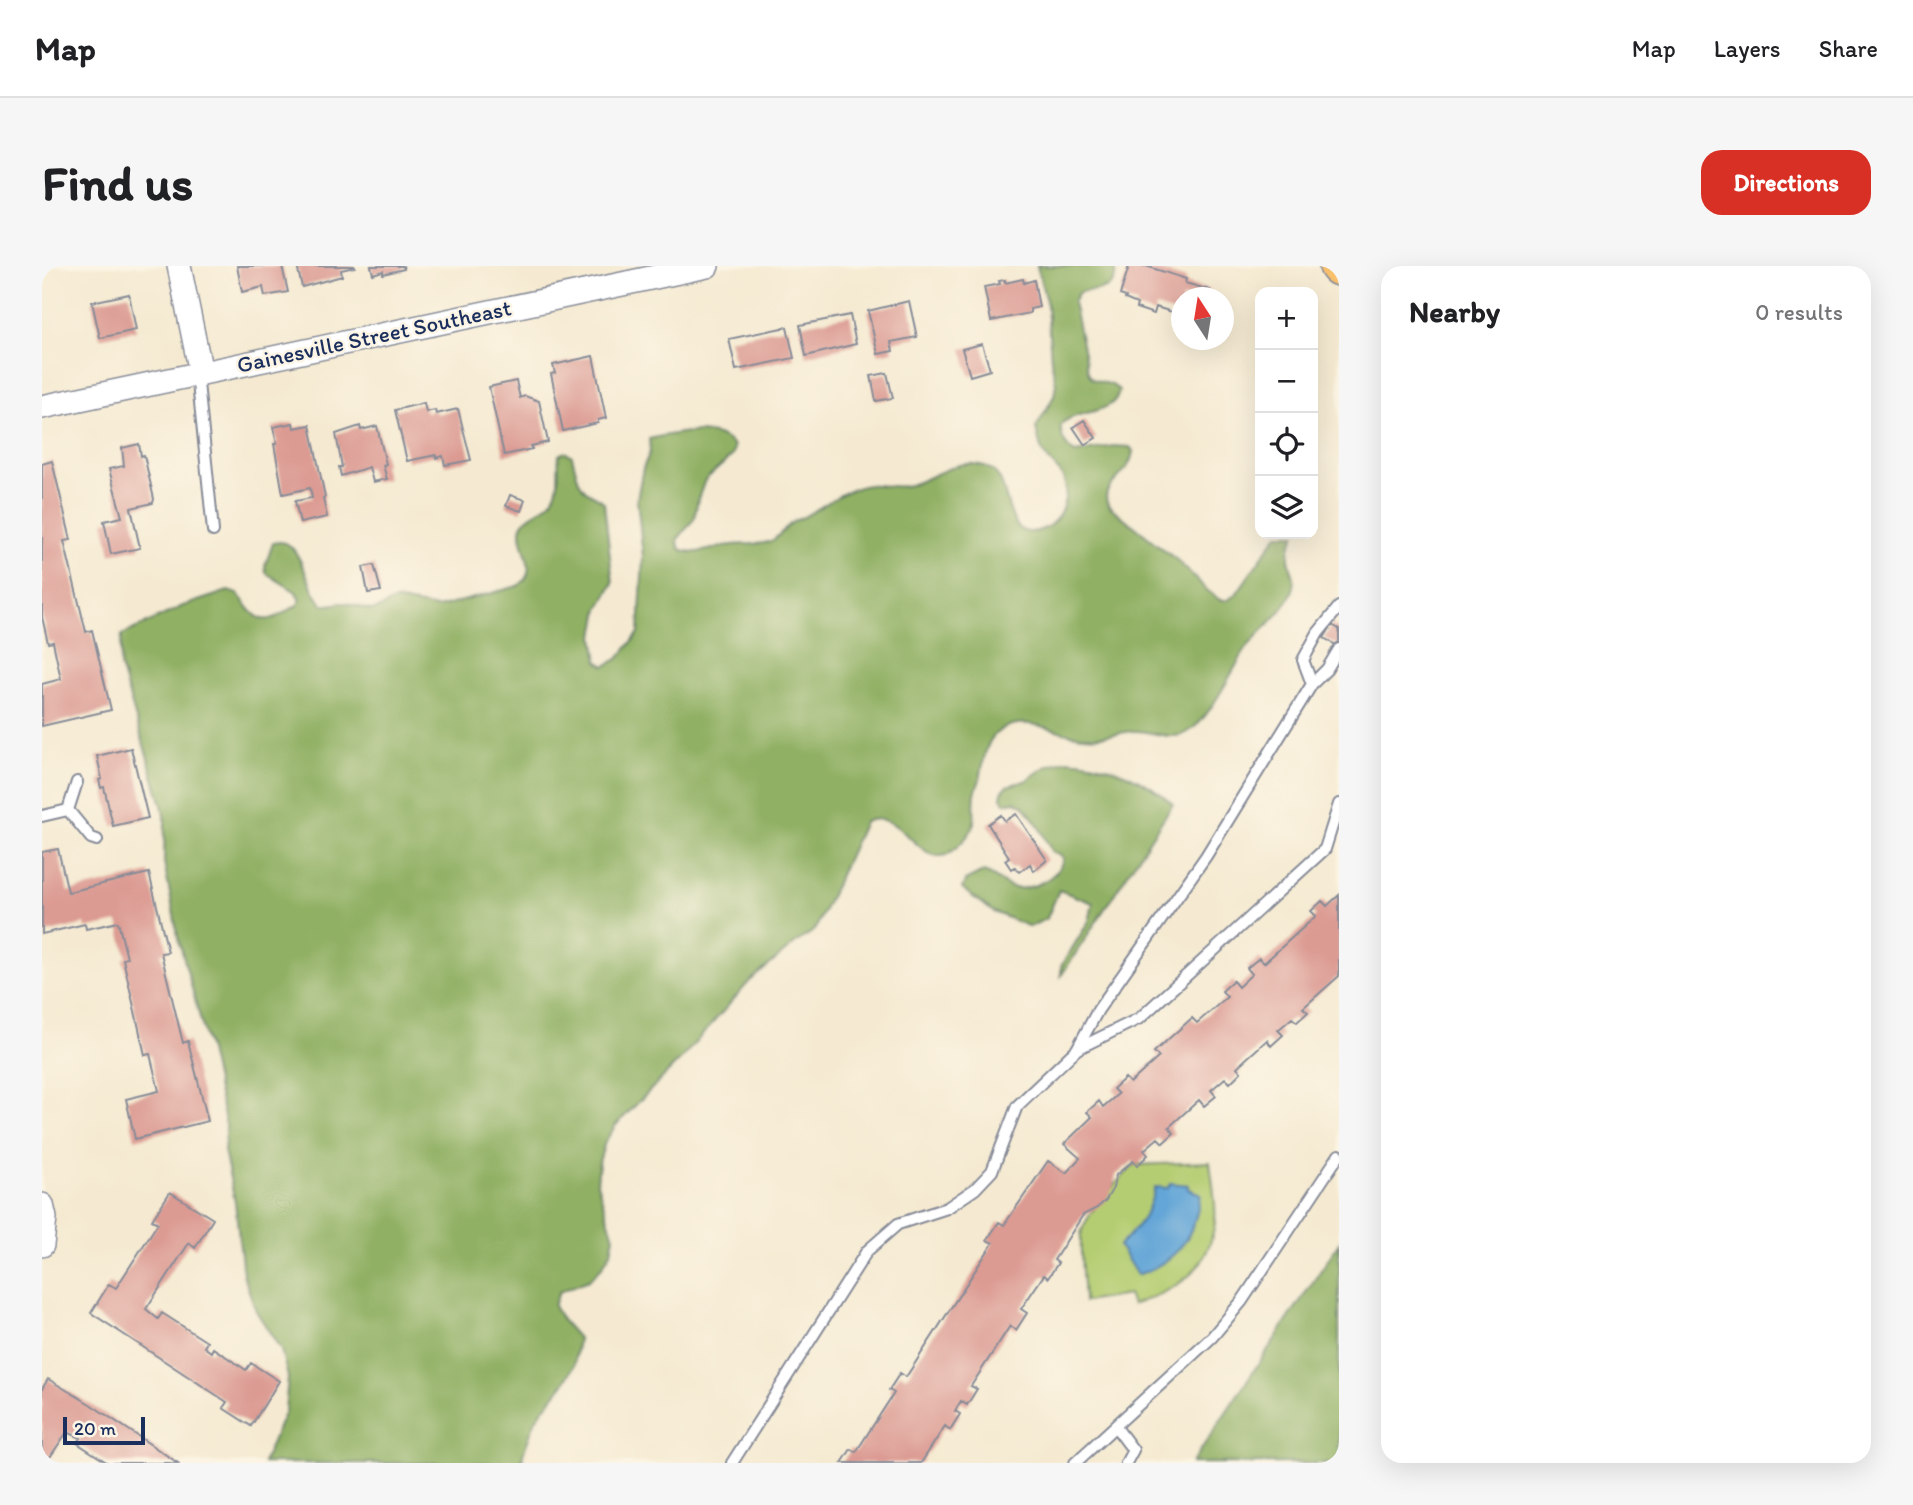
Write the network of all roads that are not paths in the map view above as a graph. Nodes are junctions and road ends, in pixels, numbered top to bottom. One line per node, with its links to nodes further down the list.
1 (179, 266): 4 (street)
2 (707, 266): 3 (street, Gainesville Street Southeast)
3 (660, 271): 4 (street, Gainesville Street Southeast)
4 (199, 373): 5 (street, Gainesville Street Southeast); 6 (lane)
5 (42, 407)
6 (213, 531)
7 (1339, 607): 11 (lane)
8 (1339, 649): 9 (lane)
9 (1327, 669): 10 (lane); 11 (lane)
10 (1339, 674)
11 (1312, 684): 17 (lane)
12 (77, 782): 14 (lane)
13 (1339, 804): 17 (lane)
14 (68, 810): 15 (lane); 16 (lane)
15 (42, 816)
16 (97, 840)
17 (1077, 1049): 22 (lane)
18 (1339, 1155): 21 (lane)
19 (44, 1211): 20 (street)
20 (42, 1245)
21 (1115, 1426): 23 (lane); 24 (lane)
22 (732, 1463)
23 (1075, 1463)
24 (1126, 1463)

